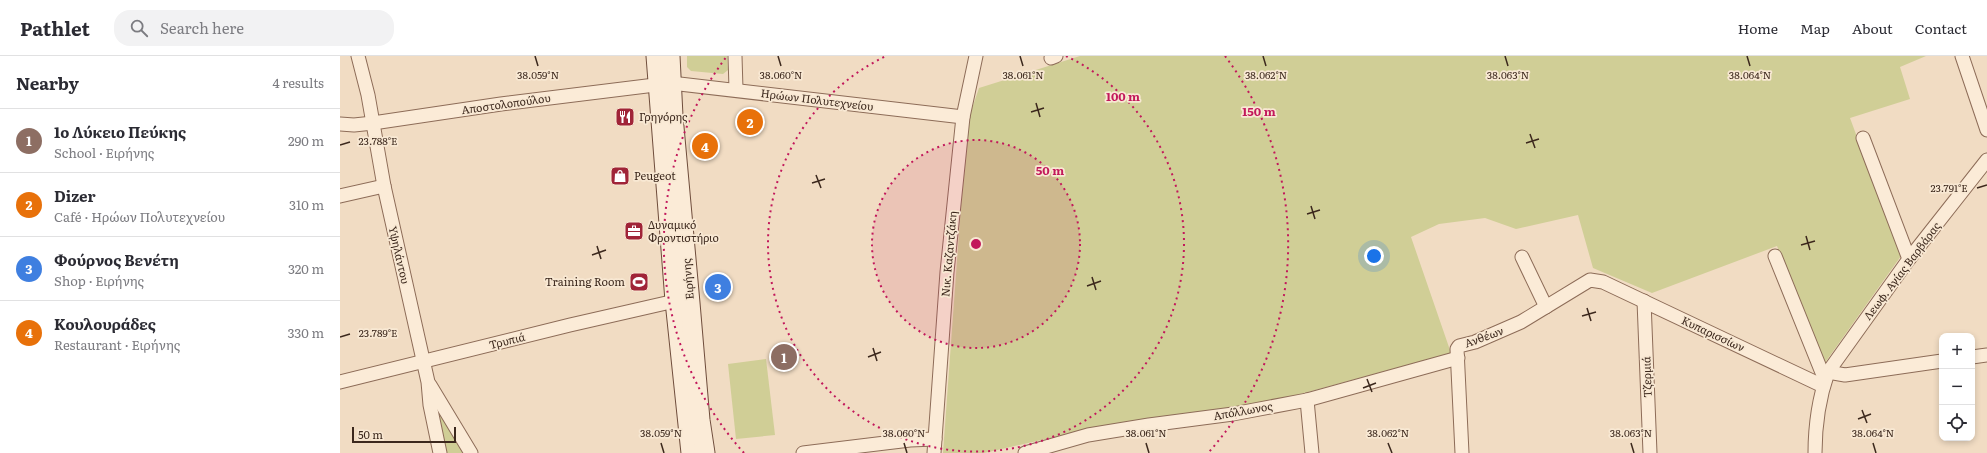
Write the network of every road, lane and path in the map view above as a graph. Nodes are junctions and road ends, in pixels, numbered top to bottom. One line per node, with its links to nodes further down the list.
1 (358, 56): 10 (street, Υψηλάντου)
2 (656, 56): 7 (main road, Ειρήνης)
3 (670, 56): 7 (main road, Ειρήνης)
4 (735, 56): 8 (street)
5 (976, 56): 9 (street, Νικ. Καζαντζάκη)
6 (1962, 56): 12 (street)
7 (664, 83): 8 (street, Ηρώων Πολυτεχνείου); 10 (street, Αποστολοπούλου); 21 (main road, Ειρήνης); 37 (main road, Ειρήνης)
8 (736, 89): 9 (street, Ηρώων Πολυτεχνείου)
9 (962, 117): 33 (street, Νικ. Καζαντζάκη)
10 (373, 123): 11 (street, Αποστολοπούλου); 15 (street, Υψηλάντου)
11 (340, 124)
12 (1987, 130)
13 (1863, 138): 19 (street)
14 (1987, 160): 19 (street, Λεωφ. Αγίας Βαρβάρας)
15 (384, 186): 16 (street); 28 (street, Υψηλάντου)
16 (340, 196)
17 (1775, 256): 29 (street)
18 (1522, 257): 23 (street)
19 (1909, 259): 29 (street, Λεωφ. Αγίας Βαρβάρας)
20 (1603, 282): 22 (street, Κυπαρισσίων); 23 (street, Ανθέων)
21 (675, 301): 28 (street, Τρυπιά); 36 (main road, Ειρήνης)
22 (1644, 301): 29 (street, Κυπαρισσίων); 43 (street, Τζερμιά)
23 (1546, 307): 26 (street, Ανθέων)
24 (1987, 355): 25 (street)
25 (1975, 357)
26 (1458, 358): 32 (street, Απόλλωνος); 42 (street, Ανθέων)
27 (1939, 361): 29 (street, Κυπαρισσίων)
28 (423, 362): 30 (street, Τρυπιά); 31 (street, Υψηλάντου)
29 (1825, 379): 44 (street)
30 (340, 382)
31 (428, 382): 34 (street, Υψηλάντου); 35 (street)
32 (1307, 400): 40 (street, Απόλλωνος); 41 (street)
33 (935, 439): 38 (street); 39 (street, Νικ. Καζαντζάκη)
34 (440, 453)
35 (471, 453)
36 (691, 453)
37 (705, 453)
38 (803, 453)
39 (934, 453)
40 (1025, 453)
41 (1312, 453)
42 (1462, 453)
43 (1650, 453)
44 (1815, 453)

